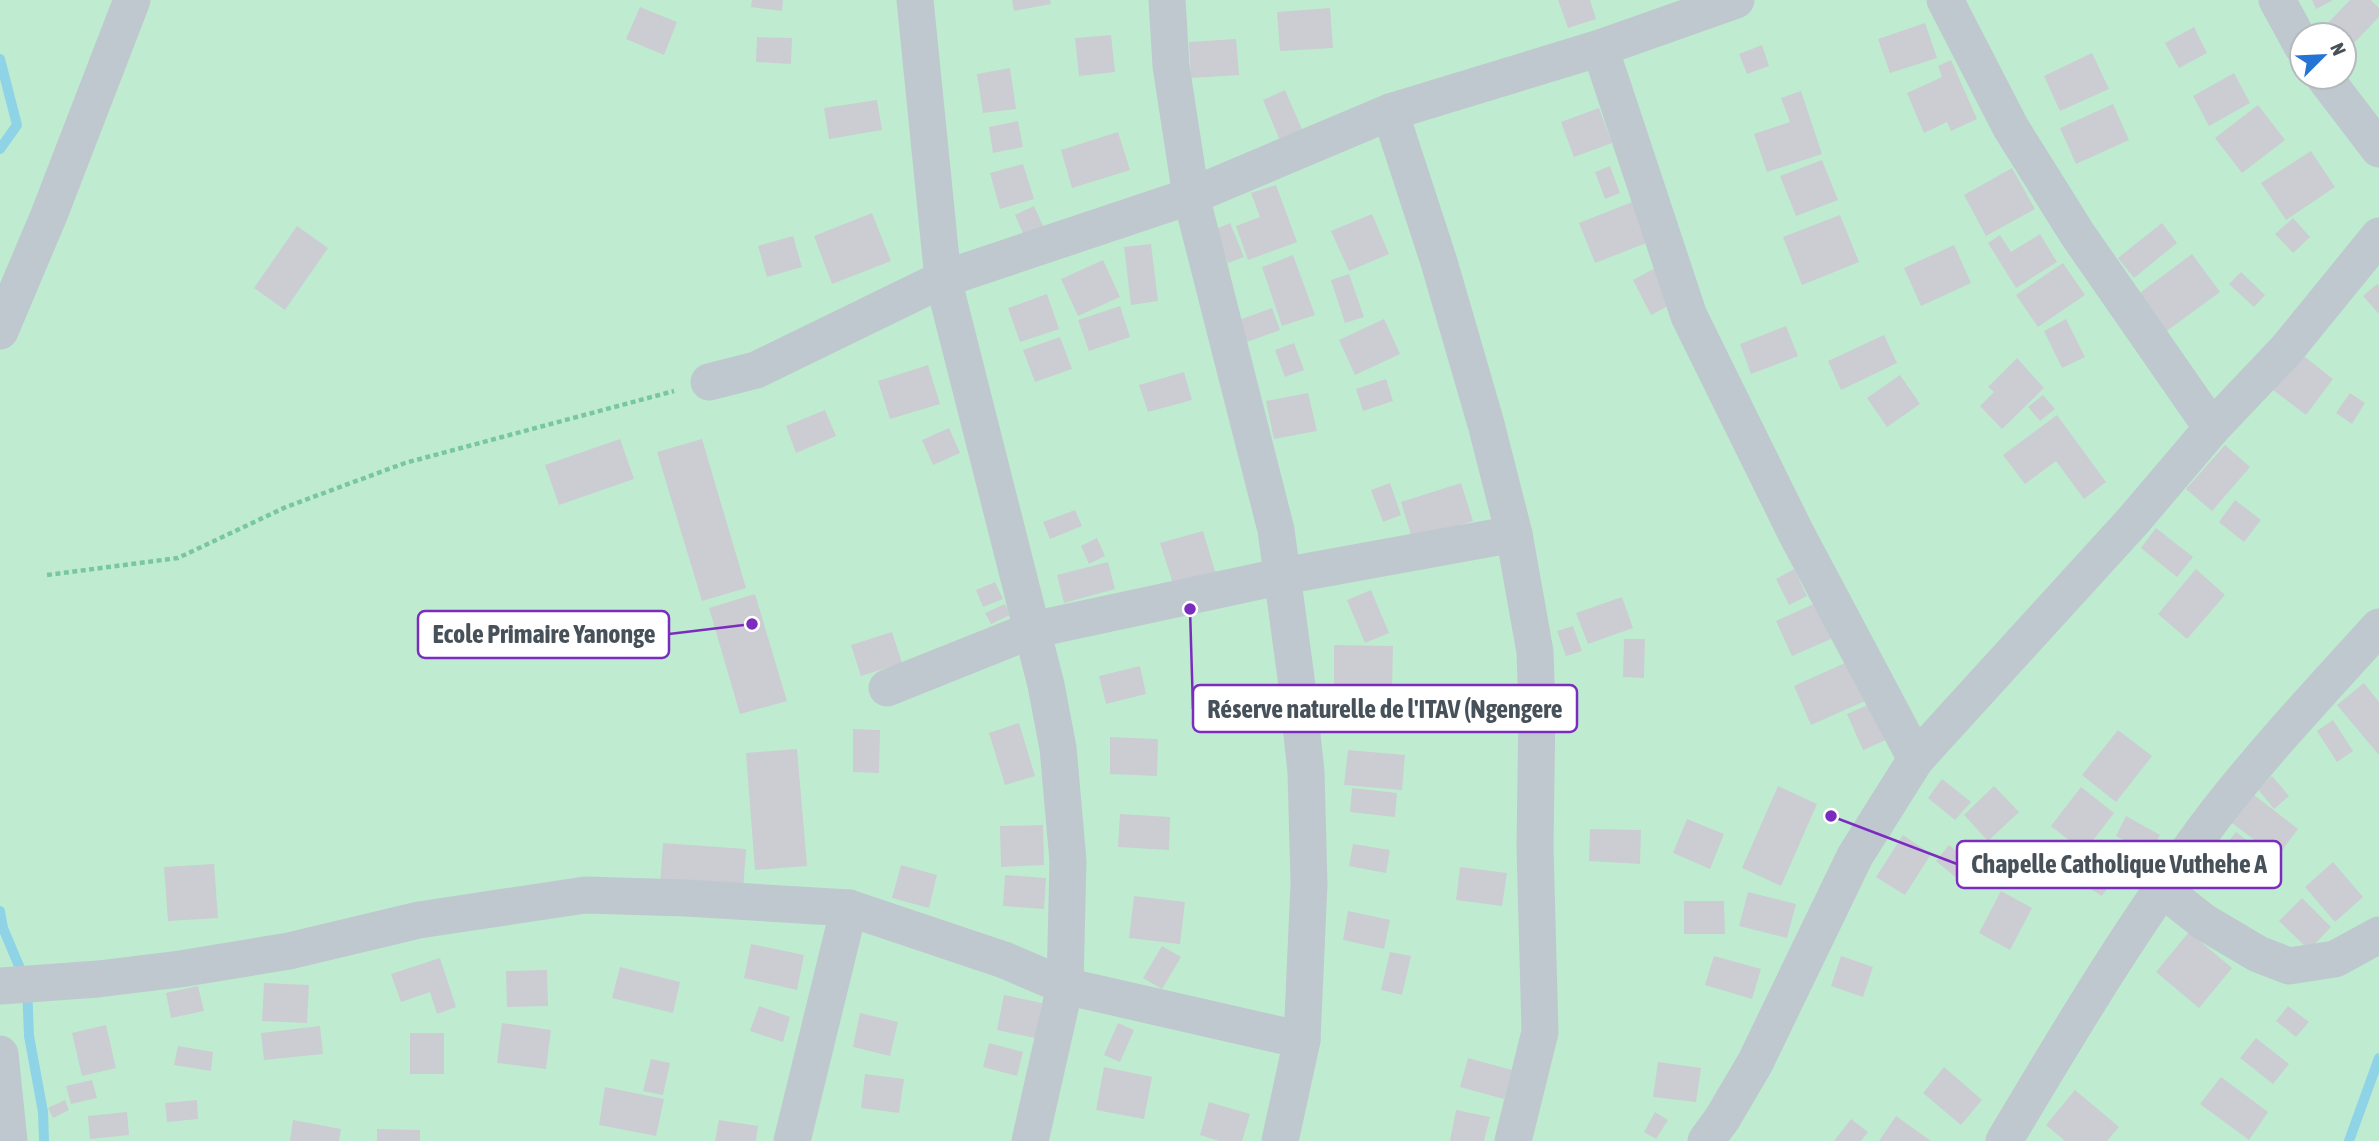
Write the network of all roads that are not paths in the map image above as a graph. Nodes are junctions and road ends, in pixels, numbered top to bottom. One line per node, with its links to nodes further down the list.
1 (132, 0): 15 (street)
2 (915, 0): 14 (street)
3 (1167, 0): 12 (street)
4 (1945, 0): 17 (street)
5 (2277, 0): 7 (street)
6 (1728, 1): 8 (street)
7 (2288, 21)
8 (1600, 48): 10 (street); 23 (street)
9 (2335, 91): 11 (street)
10 (1390, 112): 12 (street); 18 (street)
11 (2379, 149)
12 (1191, 196): 14 (street); 19 (street)
13 (2379, 236): 17 (street)
14 (943, 279): 16 (street); 21 (street)
15 (0, 331)
16 (709, 382)
17 (2212, 428): 23 (street)
18 (1514, 534): 19 (street); 35 (street)
19 (1283, 576): 21 (street); 29 (street)
20 (2379, 627): 24 (street)
21 (1032, 630): 22 (street); 28 (street)
22 (887, 688)
23 (1916, 759): 36 (street)
24 (2162, 889): 26 (street); 37 (street)
25 (849, 908): 27 (street); 28 (street); 32 (street)
26 (2379, 935)
27 (17, 985)
28 (1065, 986): 29 (street); 33 (street)
29 (1302, 1040): 34 (street)
30 (0, 1054): 31 (street)
31 (9, 1141)
32 (792, 1141)
33 (1030, 1141)
34 (1280, 1141)
35 (1513, 1141)
36 (1706, 1141)
37 (2004, 1141)

